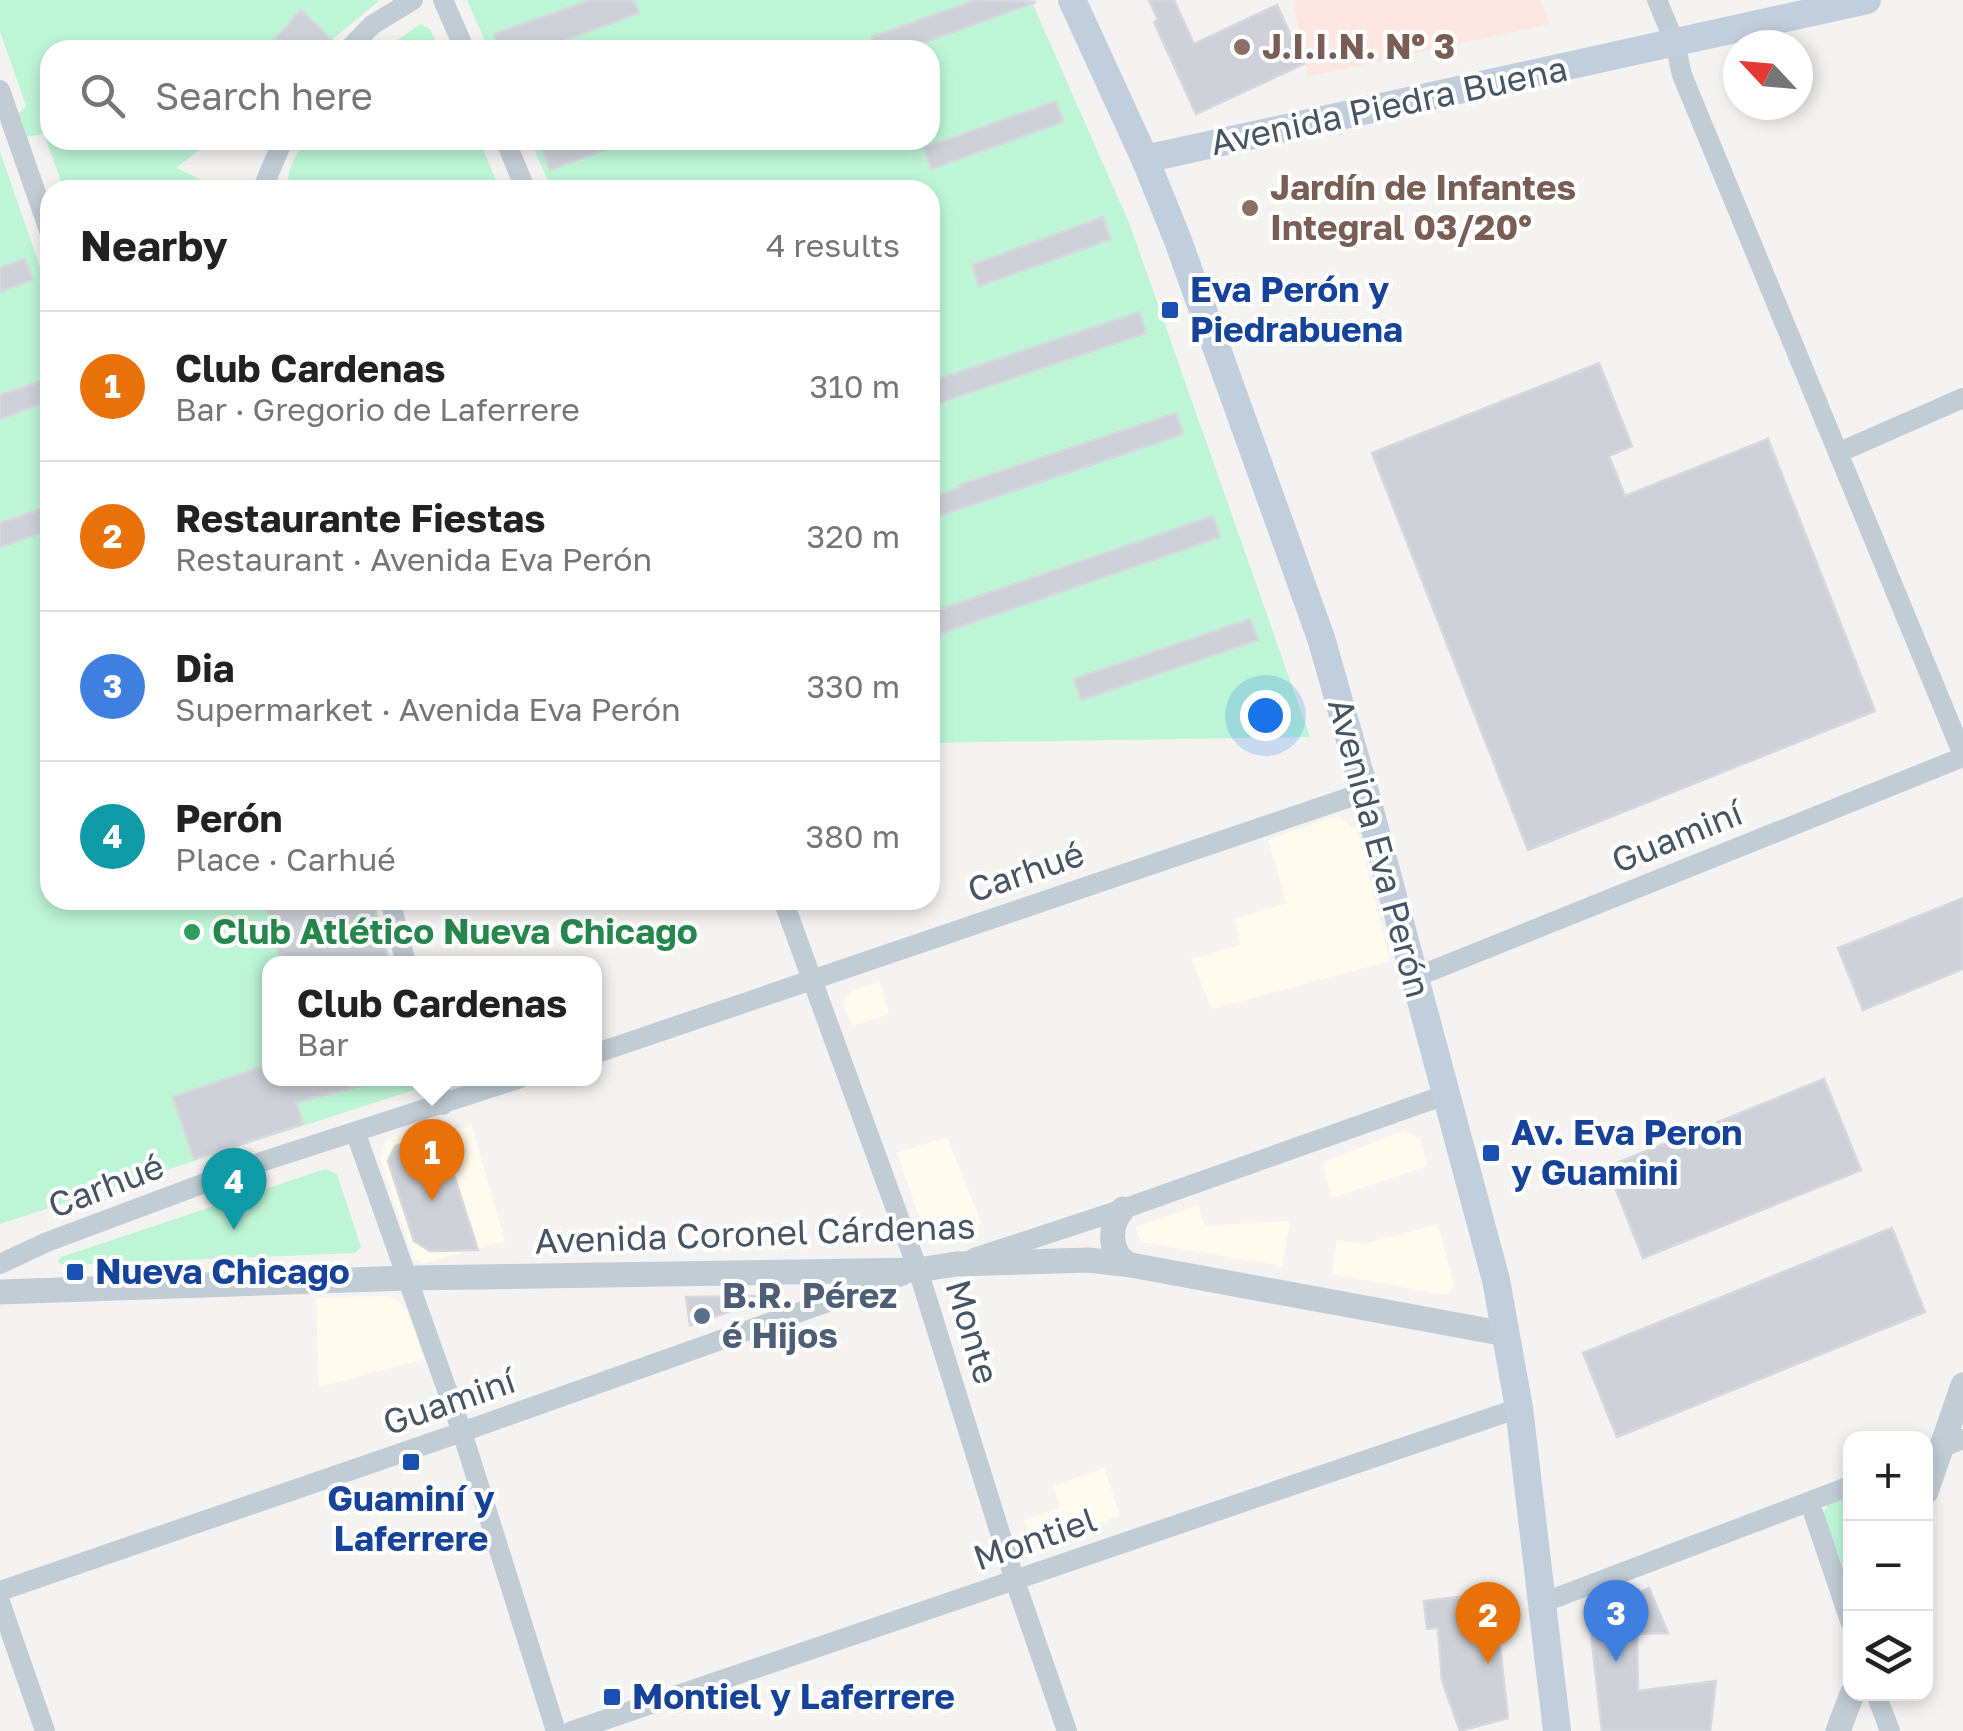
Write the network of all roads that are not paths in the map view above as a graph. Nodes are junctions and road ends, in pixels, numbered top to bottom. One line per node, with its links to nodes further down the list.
1 (413, 0): 6 (street)
2 (442, 0): 7 (street)
3 (1072, 0): 12 (main road, Avenida Eva Perón)
4 (1657, 0): 8 (street)
5 (1867, 0): 8 (main road, Avenida Piedra Buena)
6 (358, 40)
7 (460, 40)
8 (1675, 43): 12 (main road, Avenida Piedra Buena); 17 (street)
9 (0, 90): 15 (street)
10 (279, 150): 13 (street)
11 (509, 150): 14 (street)
12 (1145, 159): 19 (main road, Avenida Eva Perón)
13 (266, 180)
14 (522, 180)
15 (40, 204)
16 (1963, 398): 17 (street)
17 (1840, 452): 18 (street)
18 (1963, 756): 23 (street, Guaminí)
19 (1365, 792): 23 (main road, Avenida Eva Perón); 24 (street, Carhué)
20 (392, 910): 22 (street)
21 (786, 910): 24 (street, Monte)
22 (404, 956)
23 (1416, 977): 28 (main road, Avenida Eva Perón)
24 (810, 980): 25 (street, Carhué); 35 (street, Monte)
25 (602, 1051)
26 (438, 1086): 29 (street)
27 (498, 1086): 29 (street, Carhué)
28 (1445, 1095): 31 (street); 38 (main road, Avenida Eva Perón)
29 (443, 1105): 30 (street, Carhué)
30 (356, 1134): 32 (street, Carhué); 36 (street)
31 (1123, 1209): 33 (street); 34 (street)
32 (0, 1264)
33 (956, 1264): 34 (street, Avenida Coronel Cárdenas); 35 (street, Avenida Coronel Cárdenas)
34 (1131, 1265): 38 (street, Avenida Coronel Cárdenas)
35 (918, 1270): 36 (street, Avenida Coronel Cárdenas); 41 (street, Guaminí); 46 (street, Monte)
36 (408, 1278): 37 (street, Avenida Coronel Cárdenas); 41 (street)
37 (0, 1292)
38 (1506, 1334): 40 (main road, Avenida Eva Perón)
39 (1963, 1385): 42 (street)
40 (1519, 1408): 46 (street, Montiel); 49 (main road, Avenida Eva Perón)
41 (462, 1432): 47 (street, Guaminí); 55 (street)
42 (1943, 1447): 43 (street)
43 (1933, 1473)
44 (1843, 1489): 45 (street)
45 (1810, 1502): 49 (street); 50 (street)
46 (1015, 1581): 56 (street, Montiel); 57 (street, Monte)
47 (0, 1590)
48 (0, 1602): 54 (street)
49 (1542, 1603): 53 (main road, Avenida Eva Perón)
50 (1847, 1611)
51 (1849, 1701): 58 (street)
52 (1879, 1701): 59 (street)
53 (1554, 1730)
54 (45, 1731)
55 (556, 1731)
56 (572, 1731)
57 (1067, 1731)
58 (1838, 1731)
59 (1890, 1731)

